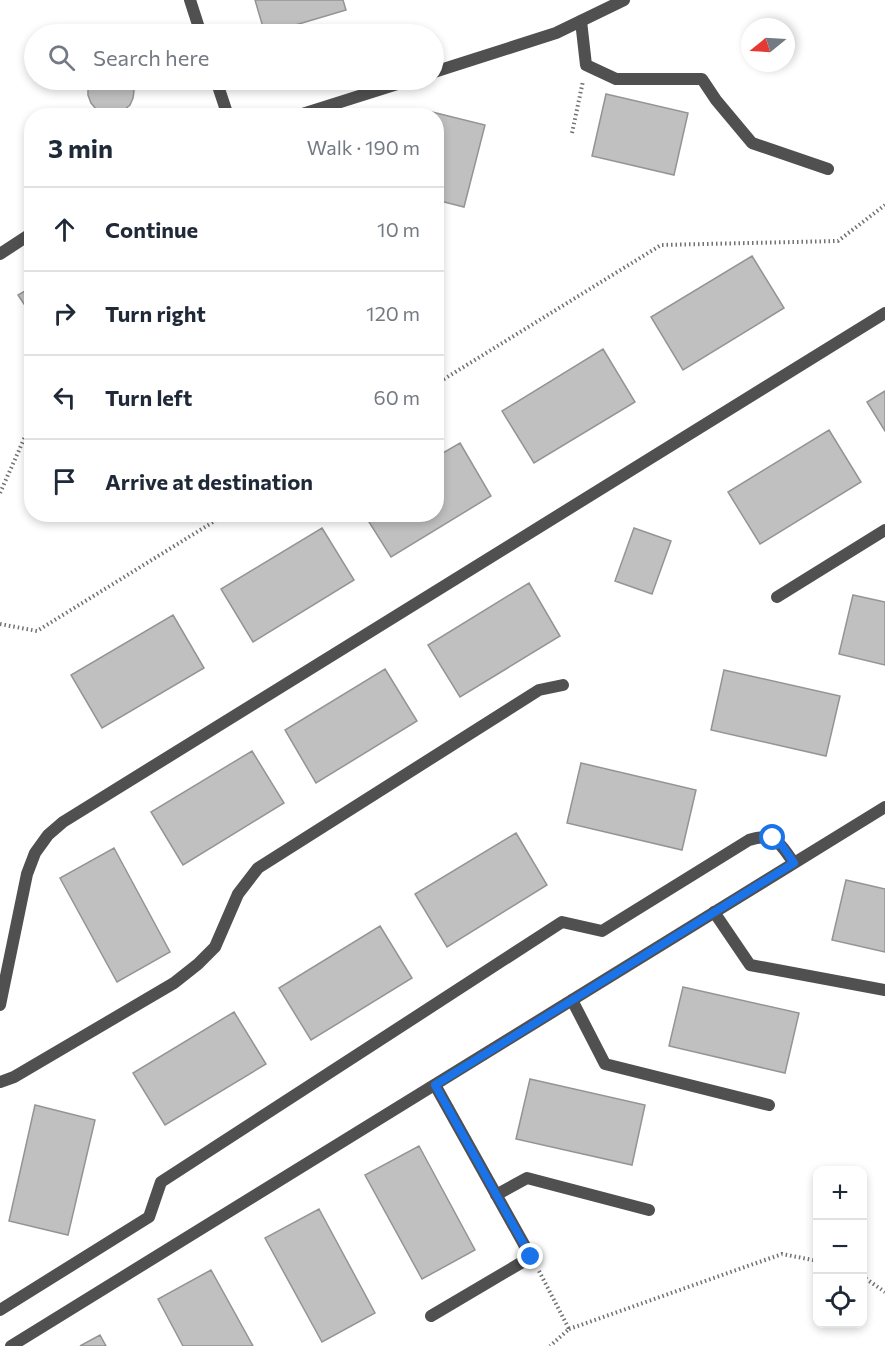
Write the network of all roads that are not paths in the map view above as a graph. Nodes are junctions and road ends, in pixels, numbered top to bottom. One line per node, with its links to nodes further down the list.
1 (190, 0): 4 (street)
2 (624, 0): 3 (street)
3 (581, 21): 5 (street); 10 (street)
4 (198, 24)
5 (444, 69)
6 (219, 90): 8 (street)
7 (378, 90): 9 (street)
8 (225, 108)
9 (321, 108)
10 (828, 169)
11 (24, 238): 12 (street)
12 (0, 254)
13 (885, 313): 22 (street)
14 (885, 530): 15 (street)
15 (777, 597)
16 (563, 685): 23 (street)
17 (885, 807): 18 (street)
18 (794, 863): 19 (street); 28 (street)
19 (714, 912): 20 (street); 21 (street)
20 (885, 990)
21 (572, 1000): 24 (street); 25 (street)
22 (0, 1005)
23 (0, 1082)
24 (435, 1085): 26 (street); 30 (street)
25 (769, 1105)
26 (496, 1195): 27 (street); 29 (street)
27 (649, 1210)
28 (0, 1310)
29 (431, 1317)
30 (11, 1346)

